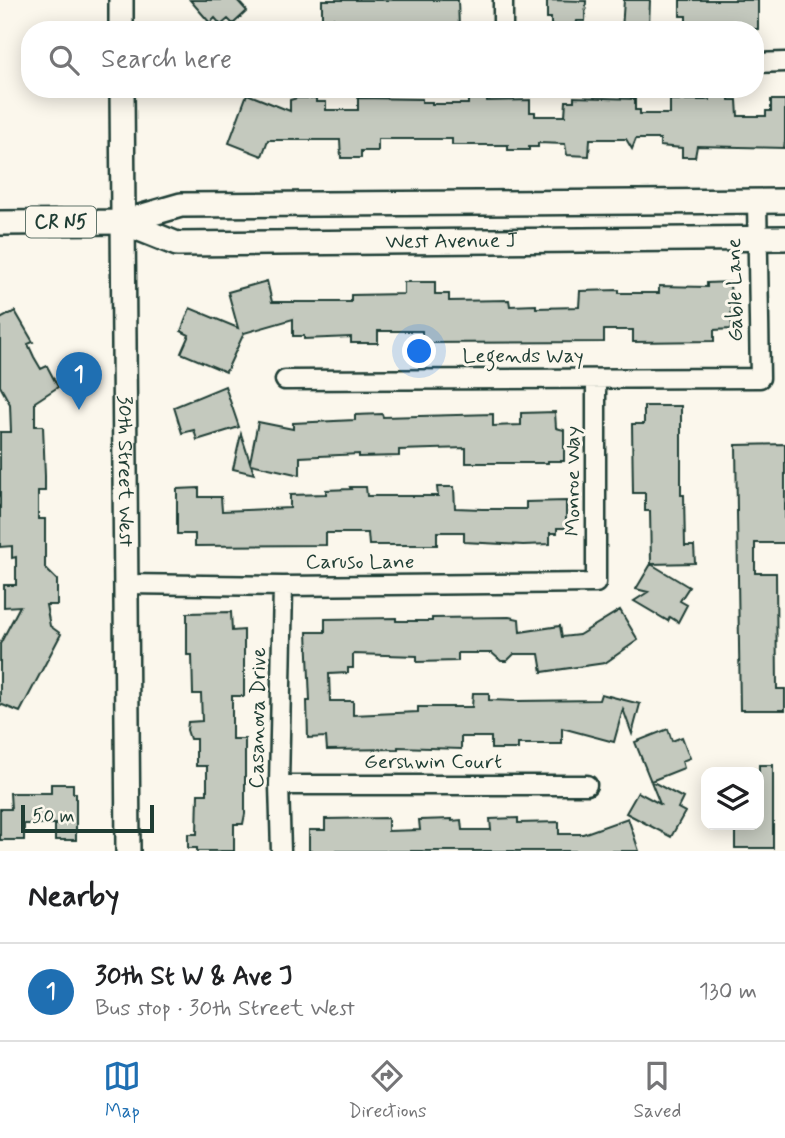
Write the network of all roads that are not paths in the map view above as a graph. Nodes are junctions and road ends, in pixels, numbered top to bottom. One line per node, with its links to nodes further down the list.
1 (121, 0): 3 (main road)
2 (503, 0): 4 (street)
3 (121, 21)
4 (503, 21)
5 (785, 62): 6 (street)
6 (764, 63)
7 (121, 98): 10 (main road, 30th Street West)
8 (757, 201): 9 (main road, West Avenue J); 10 (main road, West Avenue J); 13 (street, Gable Lane)
9 (785, 201)
10 (122, 222): 11 (main road, West Avenue J / CR N5); 13 (main road, West Avenue J); 18 (main road, 30th Street West)
11 (0, 223)
12 (785, 237): 13 (main road, West Avenue J)
13 (757, 238): 14 (street, Gable Lane)
14 (760, 378): 15 (street, Legends Way)
15 (596, 379): 16 (street, Legends Way); 17 (street, Monroe Way)
16 (285, 380)
17 (596, 583): 19 (street, Caruso Lane)
18 (125, 584): 19 (street, Caruso Lane); 22 (main road, 30th Street West)
19 (283, 586): 20 (street, Casanova Drive)
20 (279, 785): 21 (street, Gershwin Court); 23 (street, Casanova Drive)
21 (587, 785)
22 (128, 851)
23 (281, 851)

